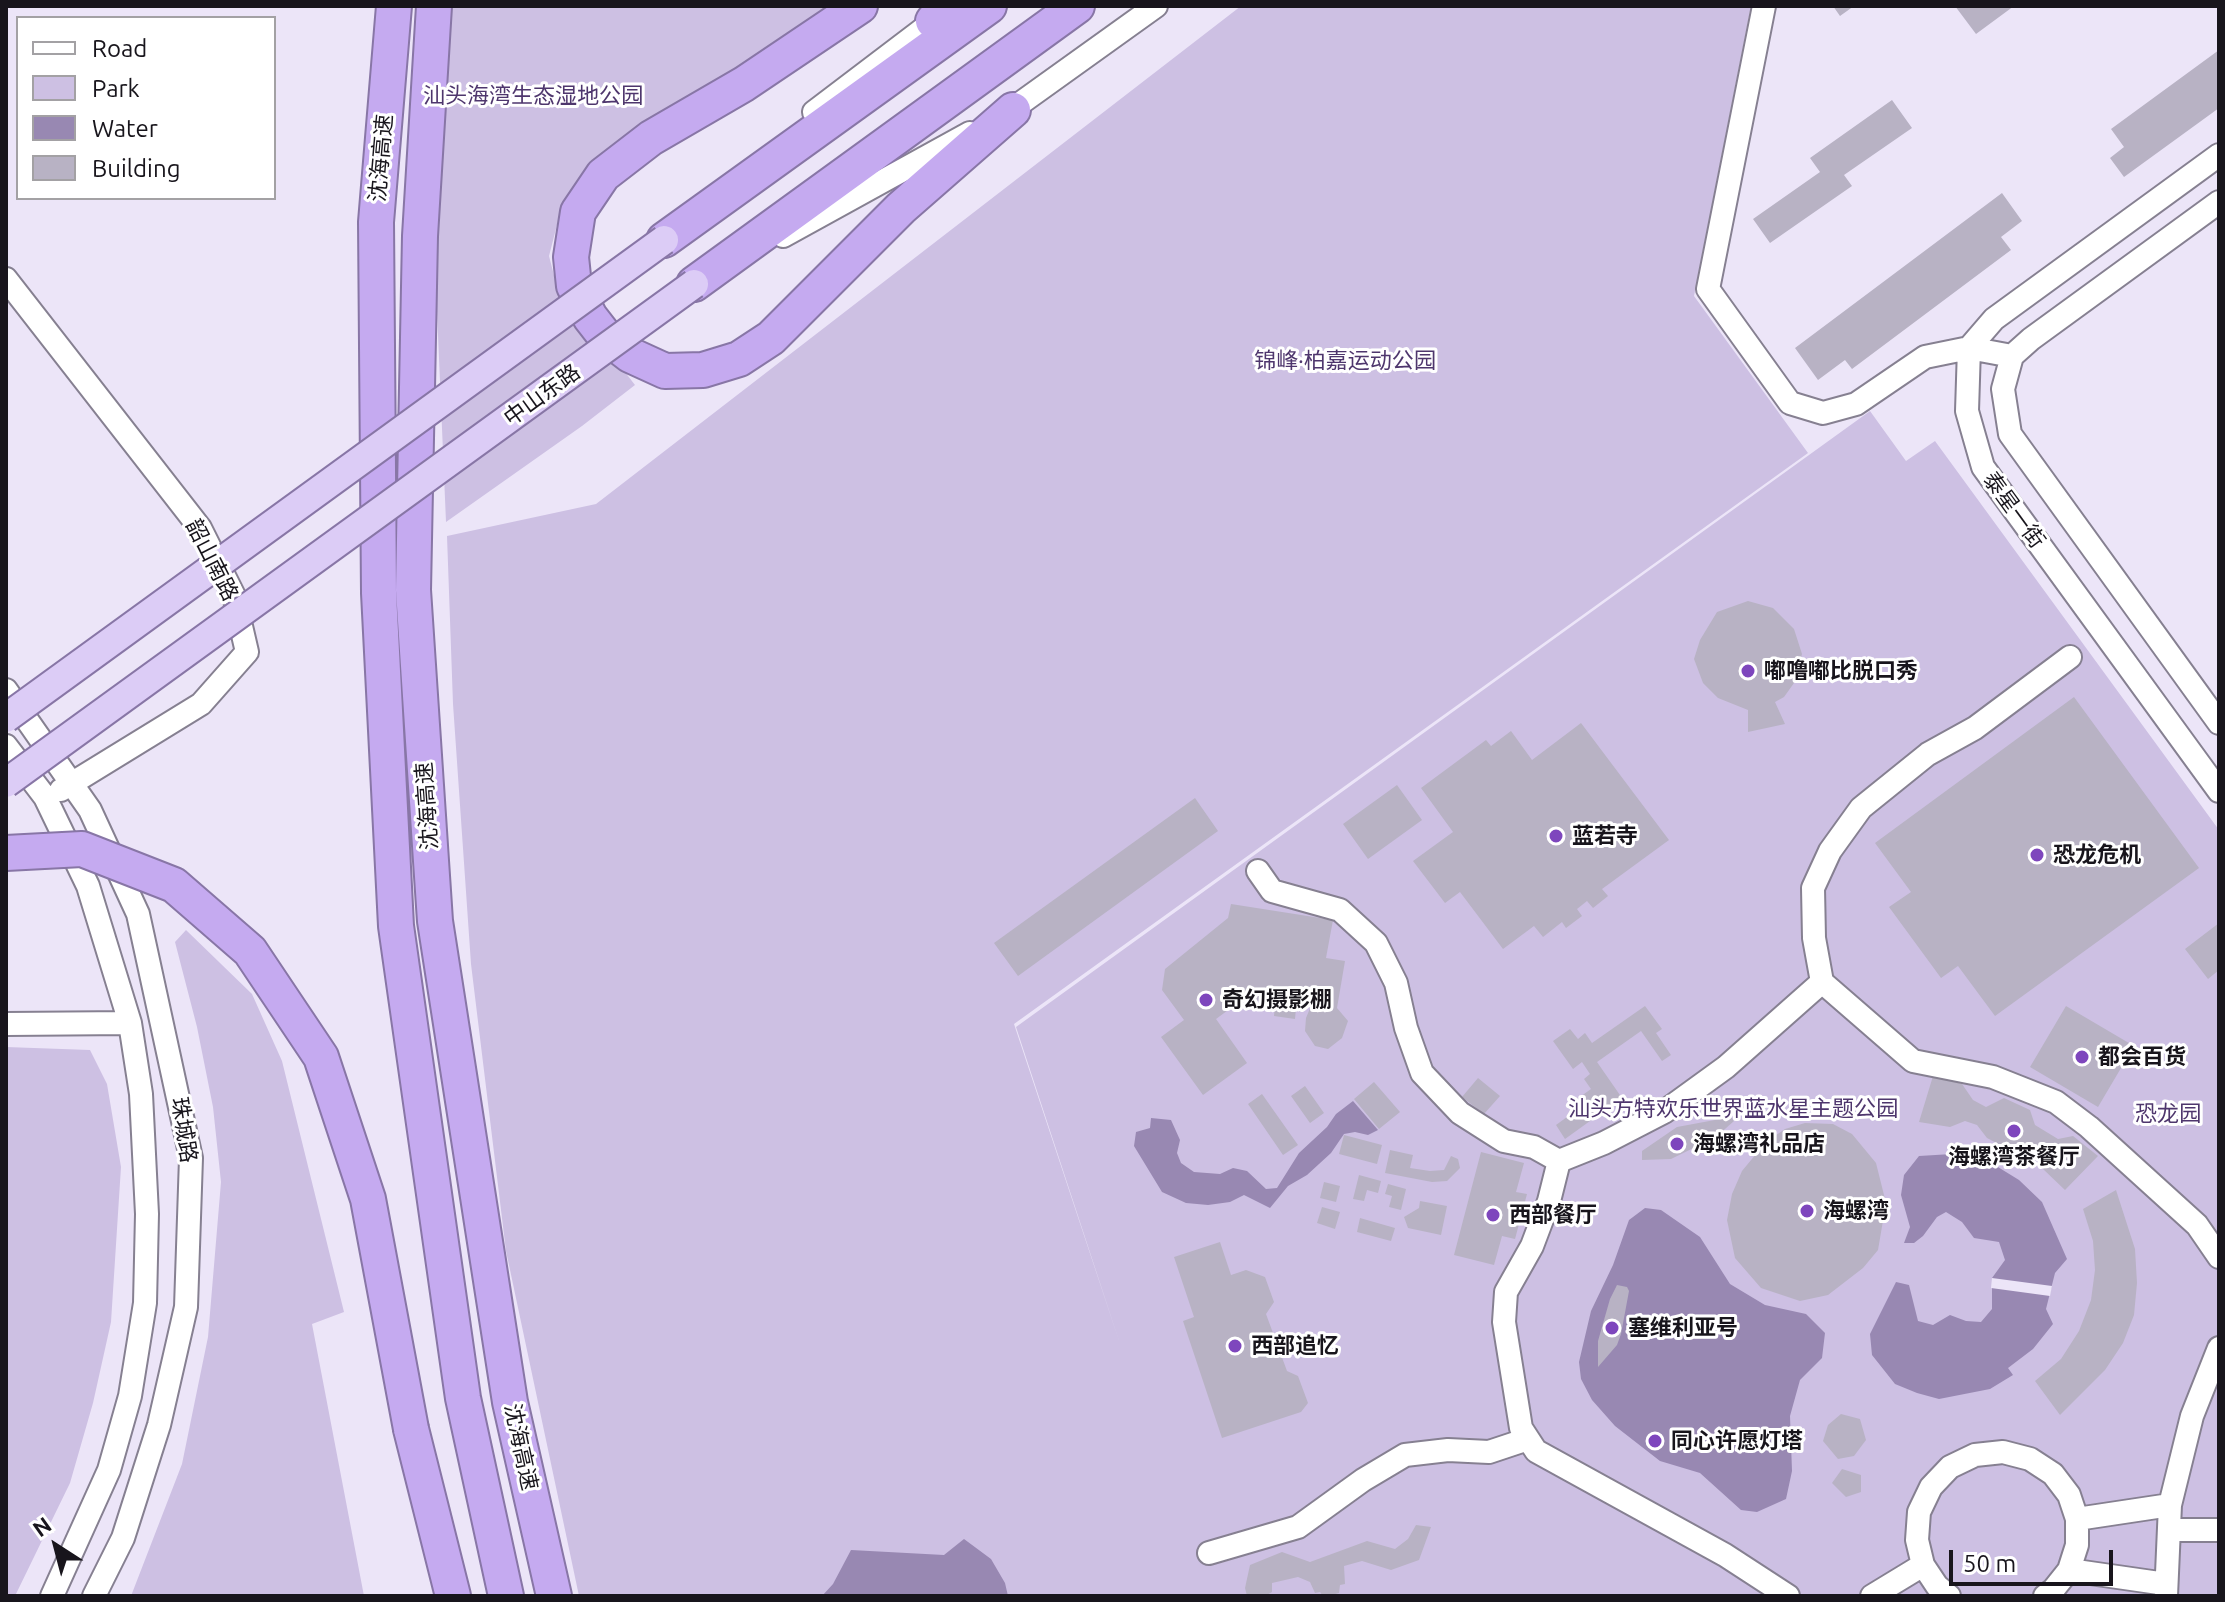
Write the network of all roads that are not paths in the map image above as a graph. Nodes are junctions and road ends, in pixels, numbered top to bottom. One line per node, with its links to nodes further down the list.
1 (394, 6): 47 (highway, 沈海高速)
2 (434, 6): 48 (highway, 沈海高速)
3 (860, 6): 9 (highway)
4 (989, 6): 11 (highway)
5 (1077, 6): 15 (highway, 中山东路)
6 (1156, 6): 9 (street)
7 (1764, 6): 16 (street)
8 (944, 11): 11 (street)
9 (1013, 110): 15 (street)
10 (2219, 155): 16 (street)
11 (724, 199): 13 (highway)
12 (2219, 202): 17 (street)
13 (664, 240): 20 (main road, bridge)
14 (6, 279): 24 (street, 韶山南路)
15 (694, 284): 23 (main road, 中山东路, bridge)
16 (1969, 348): 17 (street); 25 (street, 泰星一街)
17 (2012, 356): 21 (street, 泰星一街)
18 (2070, 657): 29 (street)
19 (6, 690): 24 (street, 珠城路)
20 (6, 718)
21 (2219, 723)
22 (6, 746): 26 (street, 珠城路)
23 (6, 783)
24 (72, 784): 26 (street, 韶山南路); 45 (street, 珠城路)
25 (2219, 791)
26 (45, 797): 30 (street, 珠城路)
27 (6, 853): 46 (highway, bridge)
28 (1258, 871): 32 (street)
29 (1822, 982): 32 (street); 33 (street)
30 (130, 1023): 31 (street); 44 (street, 珠城路)
31 (6, 1024)
32 (1559, 1161): 35 (street)
33 (2219, 1257)
34 (2219, 1348): 36 (street)
35 (1528, 1439): 40 (street); 49 (street)
36 (2170, 1505): 37 (street); 38 (street)
37 (2077, 1519): 41 (street); 42 (street)
38 (2169, 1530): 39 (street); 43 (street)
39 (2219, 1530)
40 (1209, 1553)
41 (1923, 1565): 50 (street); 51 (street)
42 (2069, 1570): 43 (street); 52 (street)
43 (2166, 1590)
44 (52, 1596)
45 (94, 1596)
46 (453, 1596)
47 (506, 1596)
48 (554, 1596)
49 (1788, 1596)
50 (1872, 1596)
51 (1949, 1596)
52 (2045, 1596)

